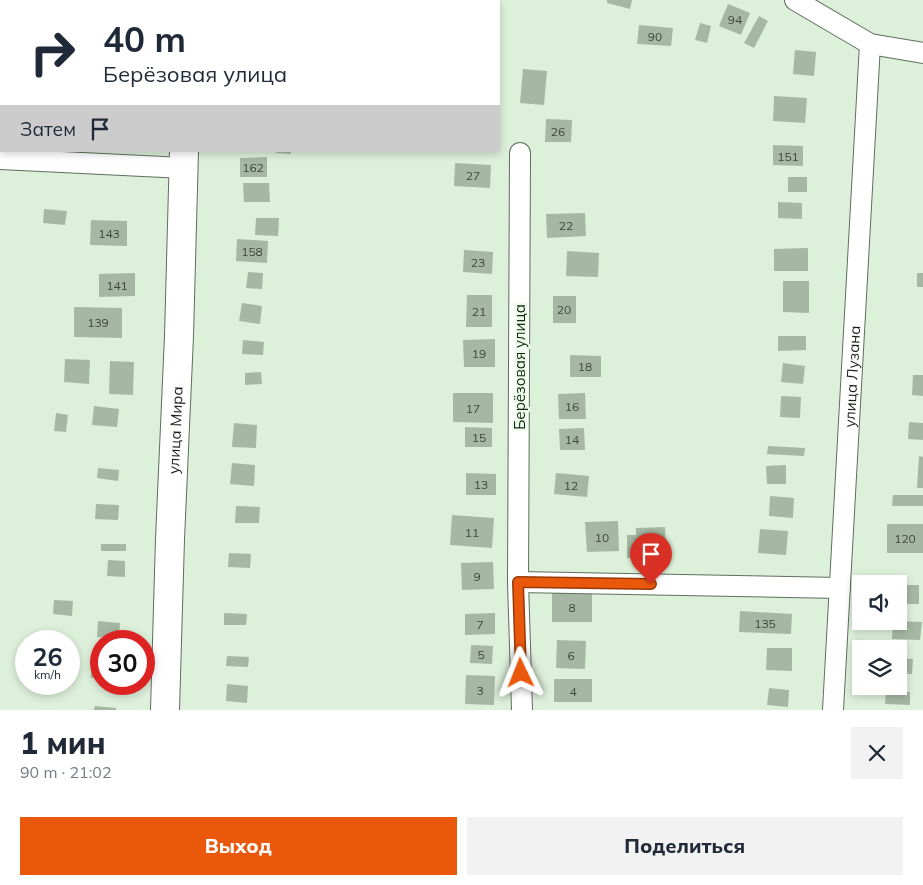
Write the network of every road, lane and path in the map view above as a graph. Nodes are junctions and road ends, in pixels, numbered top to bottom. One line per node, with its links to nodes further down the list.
1 (794, 0): 2 (street)
2 (870, 44): 3 (street); 8 (street, улица Лузана)
3 (923, 54)
4 (520, 153): 7 (street, Берёзовая улица)
5 (0, 159): 6 (street)
6 (184, 159): 9 (main road, улица Мира)
7 (518, 582): 8 (street); 10 (street, Берёзовая улица)
8 (840, 588): 11 (street, улица Лузана)
9 (165, 710)
10 (522, 710)
11 (833, 710)

